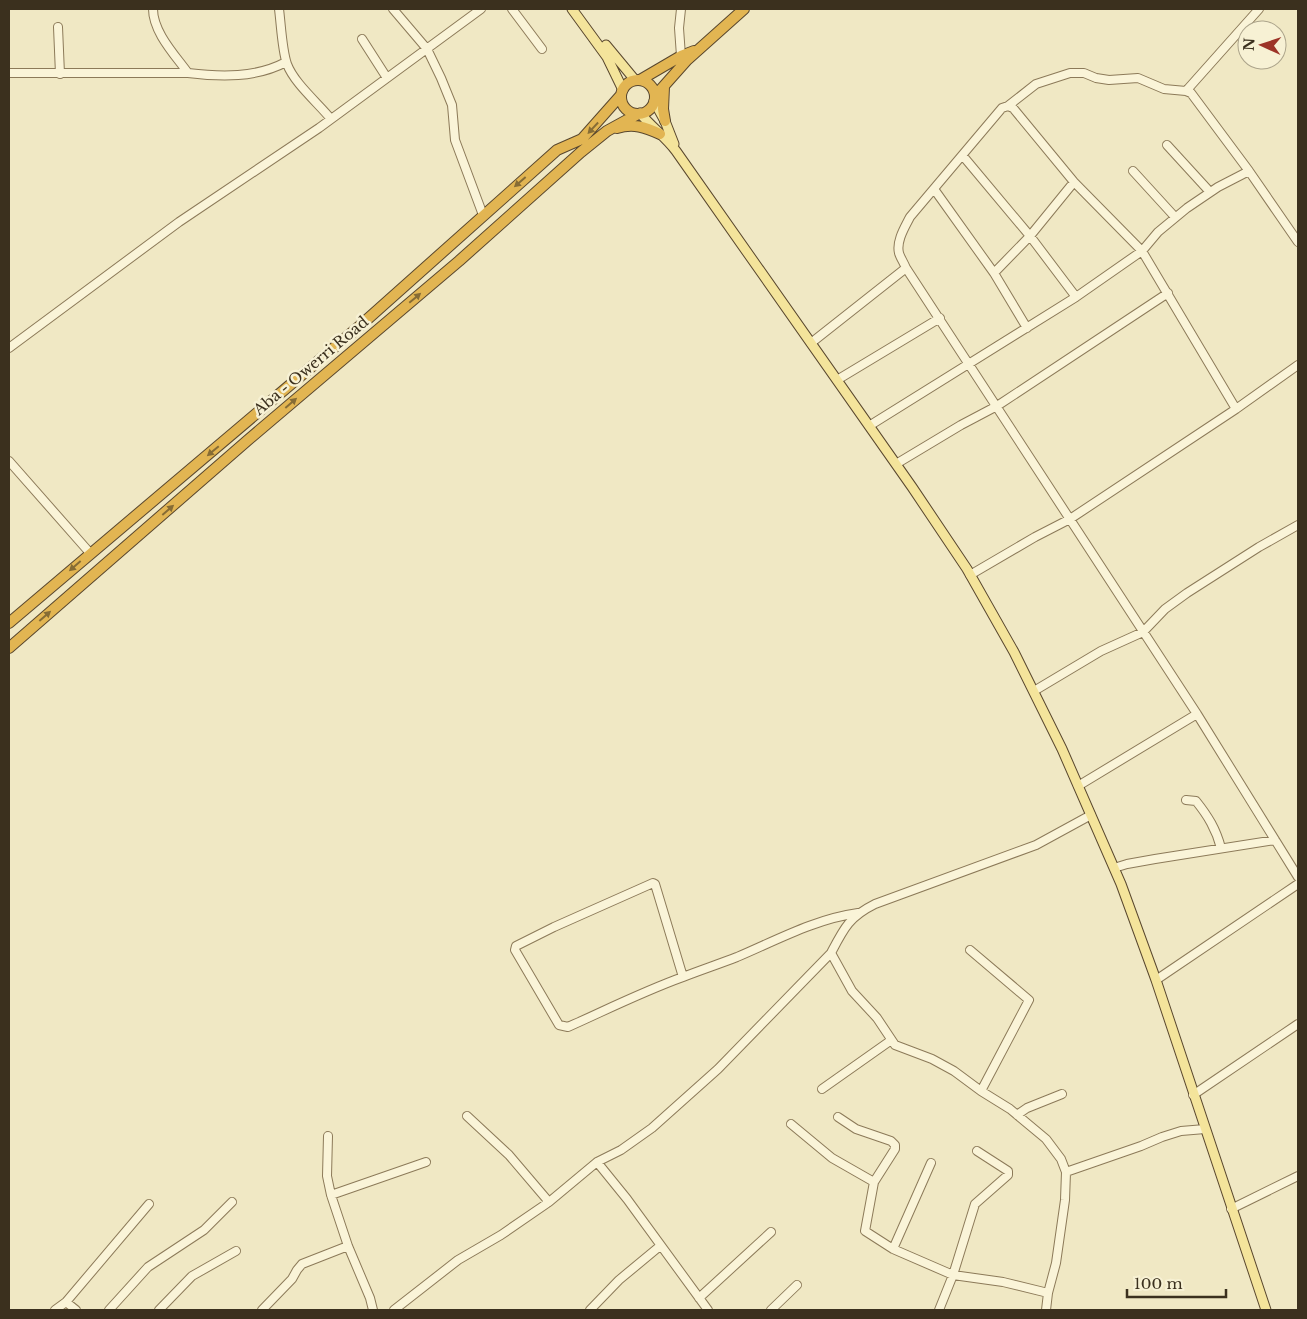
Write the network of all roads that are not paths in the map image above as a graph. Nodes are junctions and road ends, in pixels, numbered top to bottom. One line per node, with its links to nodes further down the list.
1 (153, 9): 19 (street)
2 (279, 9): 17 (street)
3 (393, 9): 14 (street)
4 (481, 9): 14 (street)
5 (512, 9): 15 (street)
6 (572, 9): 10 (main road)
7 (681, 9): 16 (street)
8 (744, 9): 13 (highway, Aba - Owerri Road)
9 (1259, 9): 24 (street)
10 (582, 23): 22 (main road); 25 (main road)
11 (58, 27): 20 (street)
12 (362, 39): 21 (street)
13 (702, 46): 16 (highway, Aba - Owerri Road); 23 (highway, Aba - Owerri Road)
14 (427, 49): 21 (street); 41 (street)
15 (542, 49)
16 (681, 56): 22 (highway, Aba - Owerri Road)
17 (286, 62): 19 (street); 29 (street)
18 (9, 73): 20 (street)
19 (188, 73): 20 (street)
20 (60, 74)
21 (386, 78): 29 (street)
22 (638, 80): 25 (highway, Aba - Owerri Road); 26 (highway)
23 (664, 87): 26 (highway, Aba - Owerri Road); 30 (highway)
24 (1186, 91): 27 (street); 37 (street)
25 (622, 93): 28 (highway); 41 (highway, Aba - Owerri Road, one-way to 41)
26 (655, 99): 28 (highway, Aba - Owerri Road); 30 (main road)
27 (1008, 106): 35 (street); 38 (street)
28 (639, 113): 31 (highway, Aba - Owerri Road); 32 (main road)
29 (331, 119): 53 (street)
30 (665, 121): 34 (main road)
31 (607, 132): 32 (highway); 61 (highway, Aba - Owerri Road, one-way to 31)
32 (660, 134): 34 (main road)
33 (1167, 145): 40 (street)
34 (676, 151): 52 (main road)
35 (963, 156): 39 (street); 43 (street)
36 (1133, 171): 42 (street)
37 (1249, 171): 40 (street); 44 (street)
38 (1074, 182): 43 (street); 45 (street)
39 (934, 189): 46 (street); 47 (street)
40 (1210, 192): 42 (street)
41 (483, 215): 60 (highway, Aba - Owerri Road)
42 (1175, 217): 45 (street)
43 (1030, 236): 47 (street); 49 (street)
44 (1298, 242)
45 (1142, 251): 48 (street); 49 (street)
46 (906, 268): 50 (street); 52 (street)
47 (994, 273): 51 (street)
48 (1168, 293): 57 (street); 58 (street)
49 (1076, 297): 51 (street)
50 (940, 318): 54 (street); 56 (street)
51 (1027, 328): 54 (street)
52 (811, 343): 56 (main road)
53 (9, 348)
54 (970, 364): 57 (street); 59 (street)
55 (1298, 365): 58 (street)
56 (837, 380): 59 (main road)
57 (996, 406): 63 (street); 64 (street)
58 (1236, 409): 64 (street)
59 (869, 426): 63 (main road)
60 (239, 428): 61 (highway); 66 (highway, Aba - Owerri Road, one-way to 66)
61 (248, 440): 70 (highway, Aba - Owerri Road, one-way to 61)
62 (9, 461): 66 (street)
63 (896, 464): 67 (main road)
64 (1070, 519): 67 (street); 69 (street)
65 (1298, 525): 69 (street)
66 (90, 553): 68 (highway, Aba - Owerri Road, one-way to 68)
67 (970, 575): 71 (main road)
68 (9, 623)
69 (1143, 632): 71 (street); 72 (street)
70 (9, 648)
71 (1034, 691): 73 (main road)
72 (1197, 714): 73 (street); 76 (street)
73 (1078, 786): 75 (main road)
74 (1186, 800): 77 (street)
75 (1091, 815): 78 (main road); 81 (street)
76 (1275, 840): 77 (street); 79 (street)
77 (1221, 848): 78 (street)
78 (1114, 868): 85 (main road)
79 (1298, 877)
80 (1298, 884): 85 (street)
81 (858, 912): 83 (street); 84 (street)
82 (970, 950): 89 (street)
83 (832, 953): 87 (street); 100 (street)
84 (683, 977): 84 (street)
85 (1156, 980): 91 (main road)
86 (1298, 1024): 91 (street)
87 (890, 1041): 88 (street); 89 (street)
88 (822, 1089)
89 (981, 1092): 92 (street)
90 (1062, 1094): 92 (street)
91 (1193, 1095): 96 (main road)
92 (1017, 1115): 102 (street)
93 (466, 1116): 107 (street)
94 (838, 1117): 104 (street)
95 (791, 1124): 104 (street)
96 (1205, 1129): 102 (street); 109 (main road)
97 (328, 1136): 105 (street)
98 (977, 1151): 115 (street)
99 (426, 1162): 105 (street)
100 (597, 1162): 107 (street); 112 (street)
101 (931, 1163): 113 (street)
102 (1066, 1172): 117 (street)
103 (1298, 1176): 109 (street)
104 (874, 1182): 113 (street)
105 (331, 1195): 111 (street)
106 (232, 1202): 122 (street)
107 (549, 1202): 126 (street)
108 (149, 1204): 119 (street)
109 (1231, 1209): 132 (main road)
110 (771, 1232): 118 (street)
111 (348, 1246): 124 (street); 125 (street)
112 (660, 1246): 118 (street); 127 (street)
113 (893, 1249): 115 (street)
114 (236, 1251): 123 (street)
115 (953, 1275): 117 (street); 130 (street)
116 (797, 1285): 129 (street)
117 (1048, 1293): 131 (street)
118 (699, 1298): 128 (street)
119 (66, 1302): 120 (street); 121 (street)
120 (55, 1310)
121 (76, 1310)
122 (109, 1310)
123 (159, 1310)
124 (262, 1310)
125 (373, 1310)
126 (394, 1310)
127 (590, 1310)
128 (708, 1310)
129 (771, 1310)
130 (939, 1310)
131 (1046, 1310)
132 (1266, 1310)

